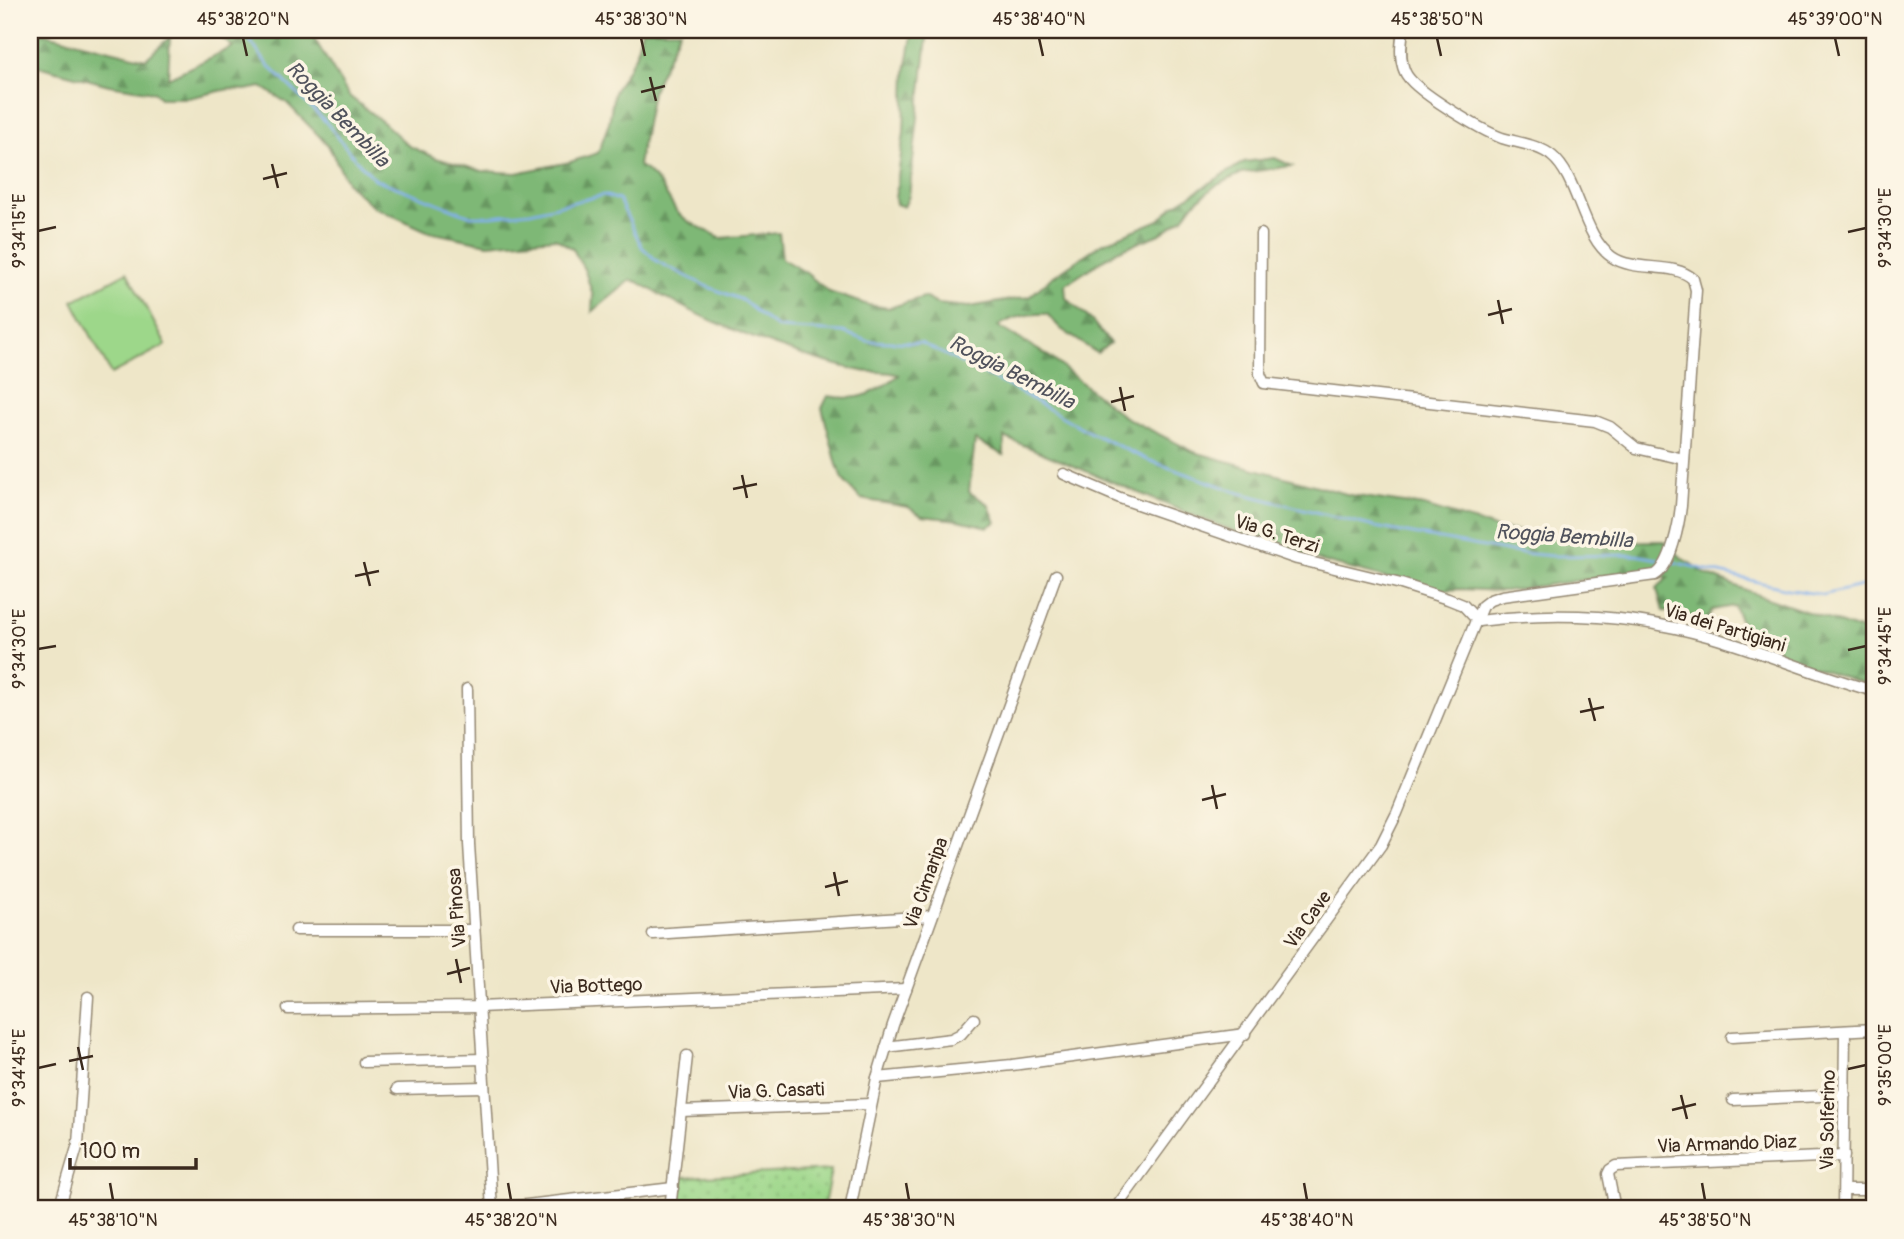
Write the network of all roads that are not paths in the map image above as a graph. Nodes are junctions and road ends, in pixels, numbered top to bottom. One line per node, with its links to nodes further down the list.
1 (1403, 30): 3 (street)
2 (1261, 234): 3 (street)
3 (1684, 458): 6 (street, Via Cave)
4 (1064, 474): 6 (street, Via G. Terzi)
5 (1056, 575): 9 (street, Via Cimaripa)
6 (1478, 621): 8 (street, Via dei Partigiani); 20 (street, Via Cave)
7 (467, 689): 11 (street, Via Pinosa)
8 (1874, 691)
9 (932, 916): 12 (street); 13 (street, Via Cimaripa)
10 (296, 930): 11 (street)
11 (474, 930): 15 (street, Via Pinosa)
12 (653, 934)
13 (905, 989): 15 (street, Via Bottego); 22 (street, Via Cimaripa)
14 (88, 997): 37 (street)
15 (479, 1007): 16 (street, Via Bottego); 24 (street, Via Pinosa)
16 (288, 1009)
17 (974, 1019): 22 (street)
18 (1874, 1029): 19 (street)
19 (1845, 1031): 21 (street); 29 (street, Via Solferino)
20 (1245, 1034): 26 (street); 41 (street, Via Cave)
21 (1732, 1037)
22 (886, 1047): 26 (street, Via Cimaripa)
23 (687, 1056): 32 (street)
24 (482, 1059): 25 (street); 27 (street, Via Pinosa)
25 (364, 1062)
26 (877, 1078): 31 (street, Via Cimaripa)
27 (484, 1087): 28 (street); 38 (street, Via Pinosa)
28 (397, 1088)
29 (1845, 1095): 30 (street); 33 (street, Via Solferino)
30 (1733, 1100)
31 (871, 1104): 32 (street, Via G. Casati); 40 (street, Via Cimaripa)
32 (681, 1111): 34 (street)
33 (1844, 1156): 35 (street, Via Solferino); 42 (street, Via Armando Diaz)
34 (673, 1188): 38 (street); 39 (street)
35 (1844, 1190): 36 (street); 43 (street, Via Solferino)
36 (1874, 1190)
37 (59, 1209)
38 (492, 1209)
39 (670, 1209)
40 (850, 1209)
41 (1115, 1209)
42 (1615, 1209)
43 (1843, 1209)

